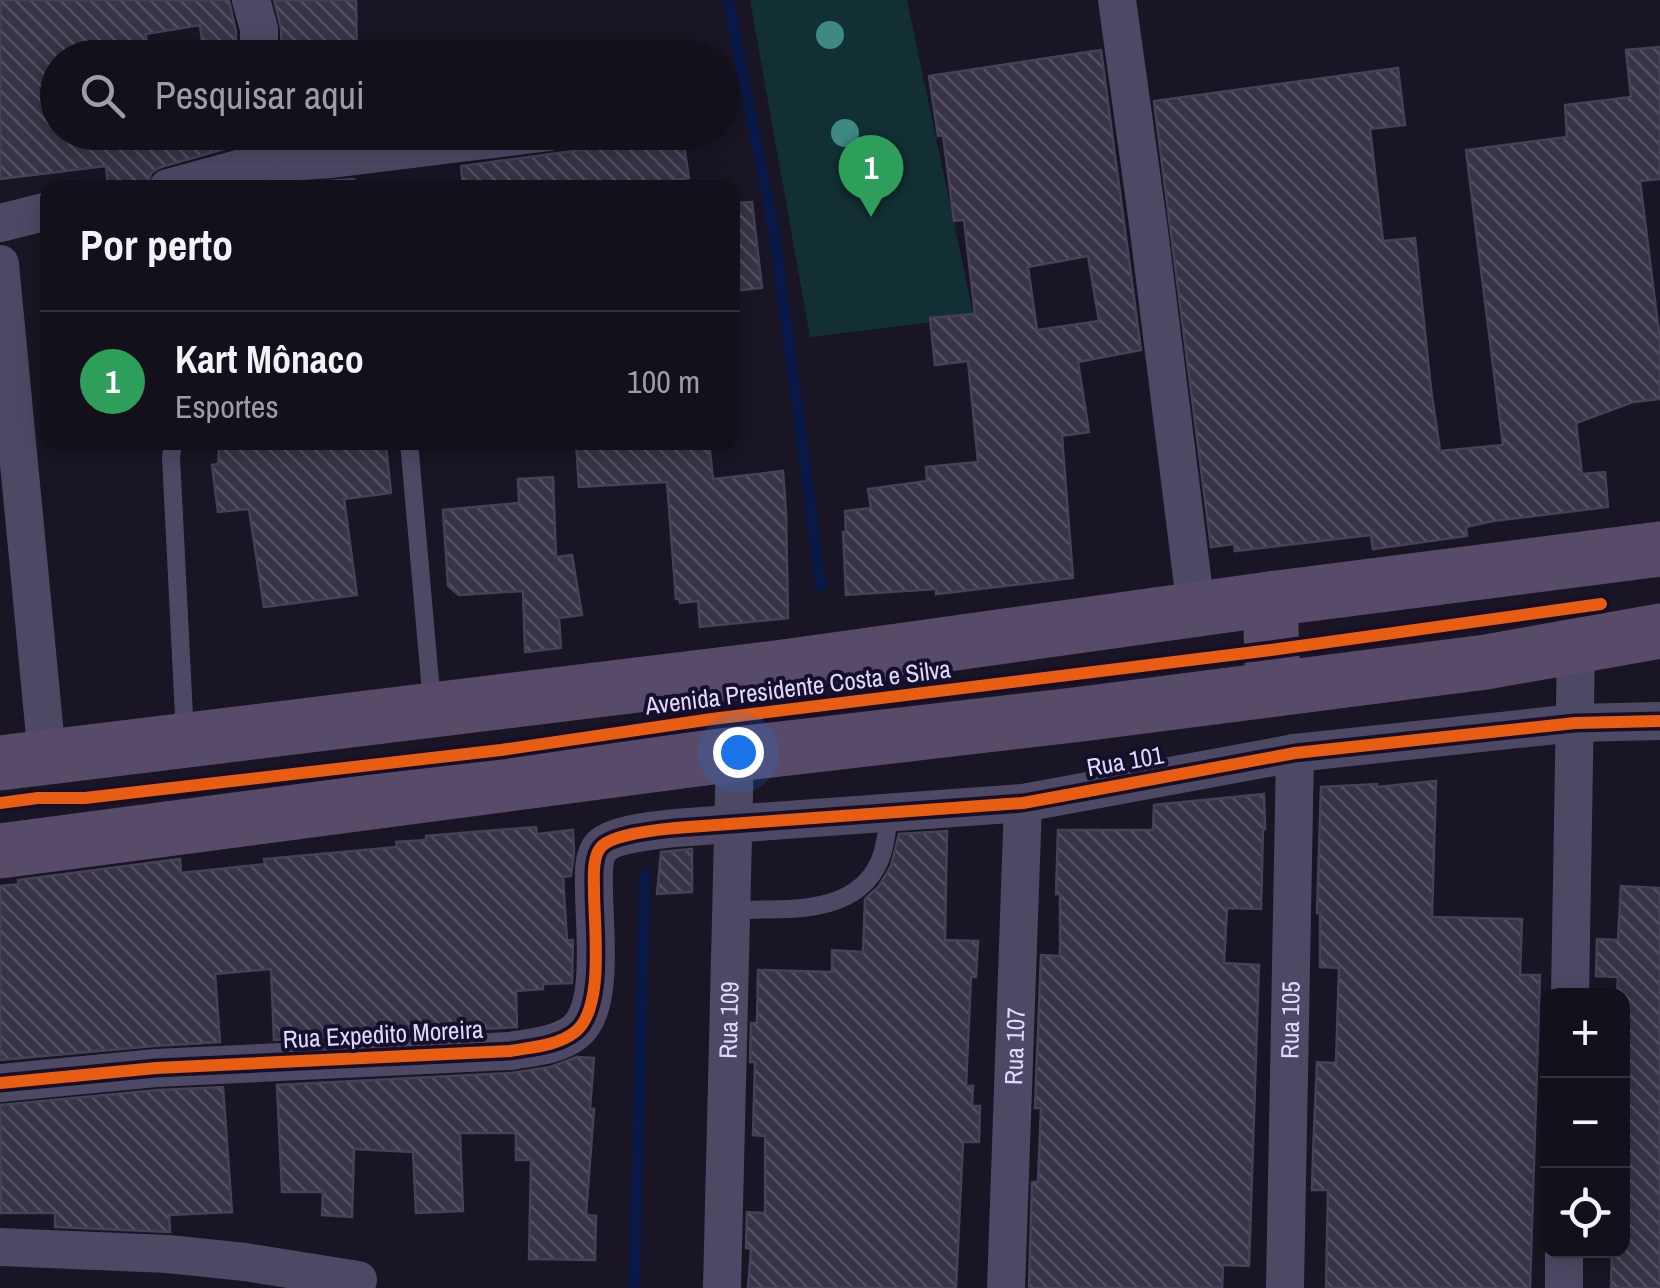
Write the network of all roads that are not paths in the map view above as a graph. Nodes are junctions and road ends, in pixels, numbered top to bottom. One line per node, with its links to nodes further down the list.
1 (251, 0): 3 (street)
2 (1117, 0): 15 (street)
3 (259, 40)
4 (254, 150): 7 (street)
5 (271, 150): 6 (street)
6 (405, 150)
7 (186, 180)
8 (40, 213): 9 (street)
9 (0, 224)
10 (0, 264): 26 (street)
11 (172, 450): 23 (lane)
12 (410, 450): 20 (lane)
13 (1660, 549): 14 (main road, Avenida Presidente Costa e Silva)
14 (1270, 599): 15 (main road, Avenida Presidente Costa e Silva); 18 (main road)
15 (1196, 609): 19 (main road, Avenida Presidente Costa e Silva)
16 (1660, 632): 17 (main road)
17 (1576, 646): 18 (main road); 22 (street)
18 (1273, 688): 25 (main road)
19 (490, 703): 20 (main road, Avenida Presidente Costa e Silva); 27 (main road)
20 (432, 710): 23 (main road, Avenida Presidente Costa e Silva)
21 (1660, 722): 22 (street, Rua 101)
22 (1575, 723): 24 (street, Rua 101); 35 (street)
23 (185, 741): 26 (main road, Avenida Presidente Costa e Silva)
24 (1295, 753): 28 (street, Rua 101); 42 (street, Rua 105)
25 (734, 754): 27 (main road); 30 (street, Rua 109)
26 (43, 758): 31 (main road)
27 (508, 784): 31 (main road)
28 (1023, 803): 29 (street, Rua 101); 41 (street, Rua 107)
29 (890, 812): 30 (street, Rua 101); 34 (lane)
30 (733, 824): 32 (street, Rua 101); 34 (street, Rua 109)
31 (90, 838): 33 (main road)
32 (600, 848): 36 (street, Rua Expedito Moreira)
33 (0, 851)
34 (730, 910): 40 (street, Rua 109)
35 (1570, 988)
36 (0, 1083)
37 (0, 1248): 39 (street)
38 (1564, 1258): 43 (street)
39 (358, 1280)
40 (722, 1288)
41 (1006, 1288)
42 (1284, 1288)
43 (1564, 1288)

